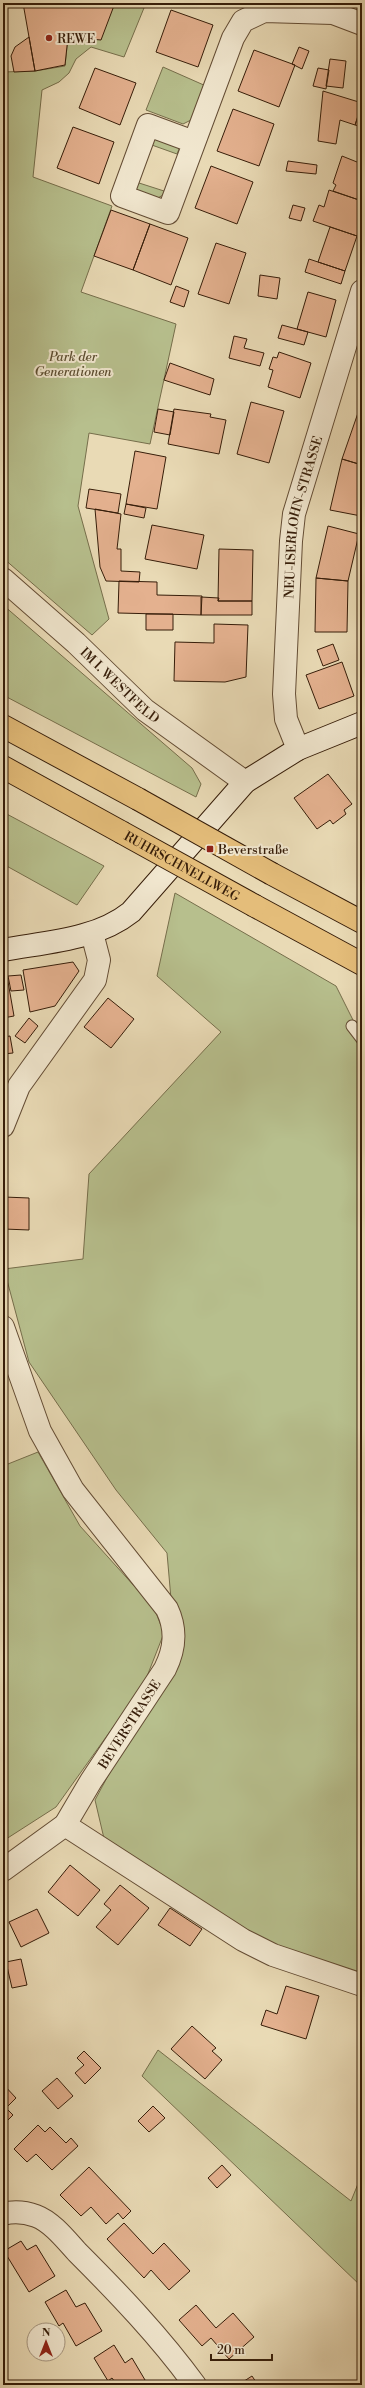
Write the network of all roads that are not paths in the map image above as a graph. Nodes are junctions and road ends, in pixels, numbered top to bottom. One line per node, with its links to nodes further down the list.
1 (362, 24): 2 (street)
2 (194, 142)
3 (362, 291): 4 (street, NEU-ISERLOHN-STRASSE)
4 (355, 336): 8 (street, NEU-ISERLOHN-STRASSE)
5 (3, 579): 10 (street, IM I. WESTFELD)
6 (362, 723): 8 (street)
7 (3, 726): 11 (highway, bridge)
8 (298, 749): 10 (street)
9 (3, 767): 14 (highway, RUHRSCHNELLWEG, bridge)
10 (245, 782): 12 (street)
11 (362, 922)
12 (92, 933): 13 (street); 17 (street)
13 (3, 950)
14 (362, 964)
15 (352, 1026): 16 (lane)
16 (362, 1039)
17 (3, 1126)
18 (3, 1327): 19 (street, BEVERSTRASSE)
19 (65, 1825): 20 (street); 21 (street)
20 (3, 1870)
21 (362, 1986)
22 (3, 2214): 23 (street)
23 (195, 2385)

